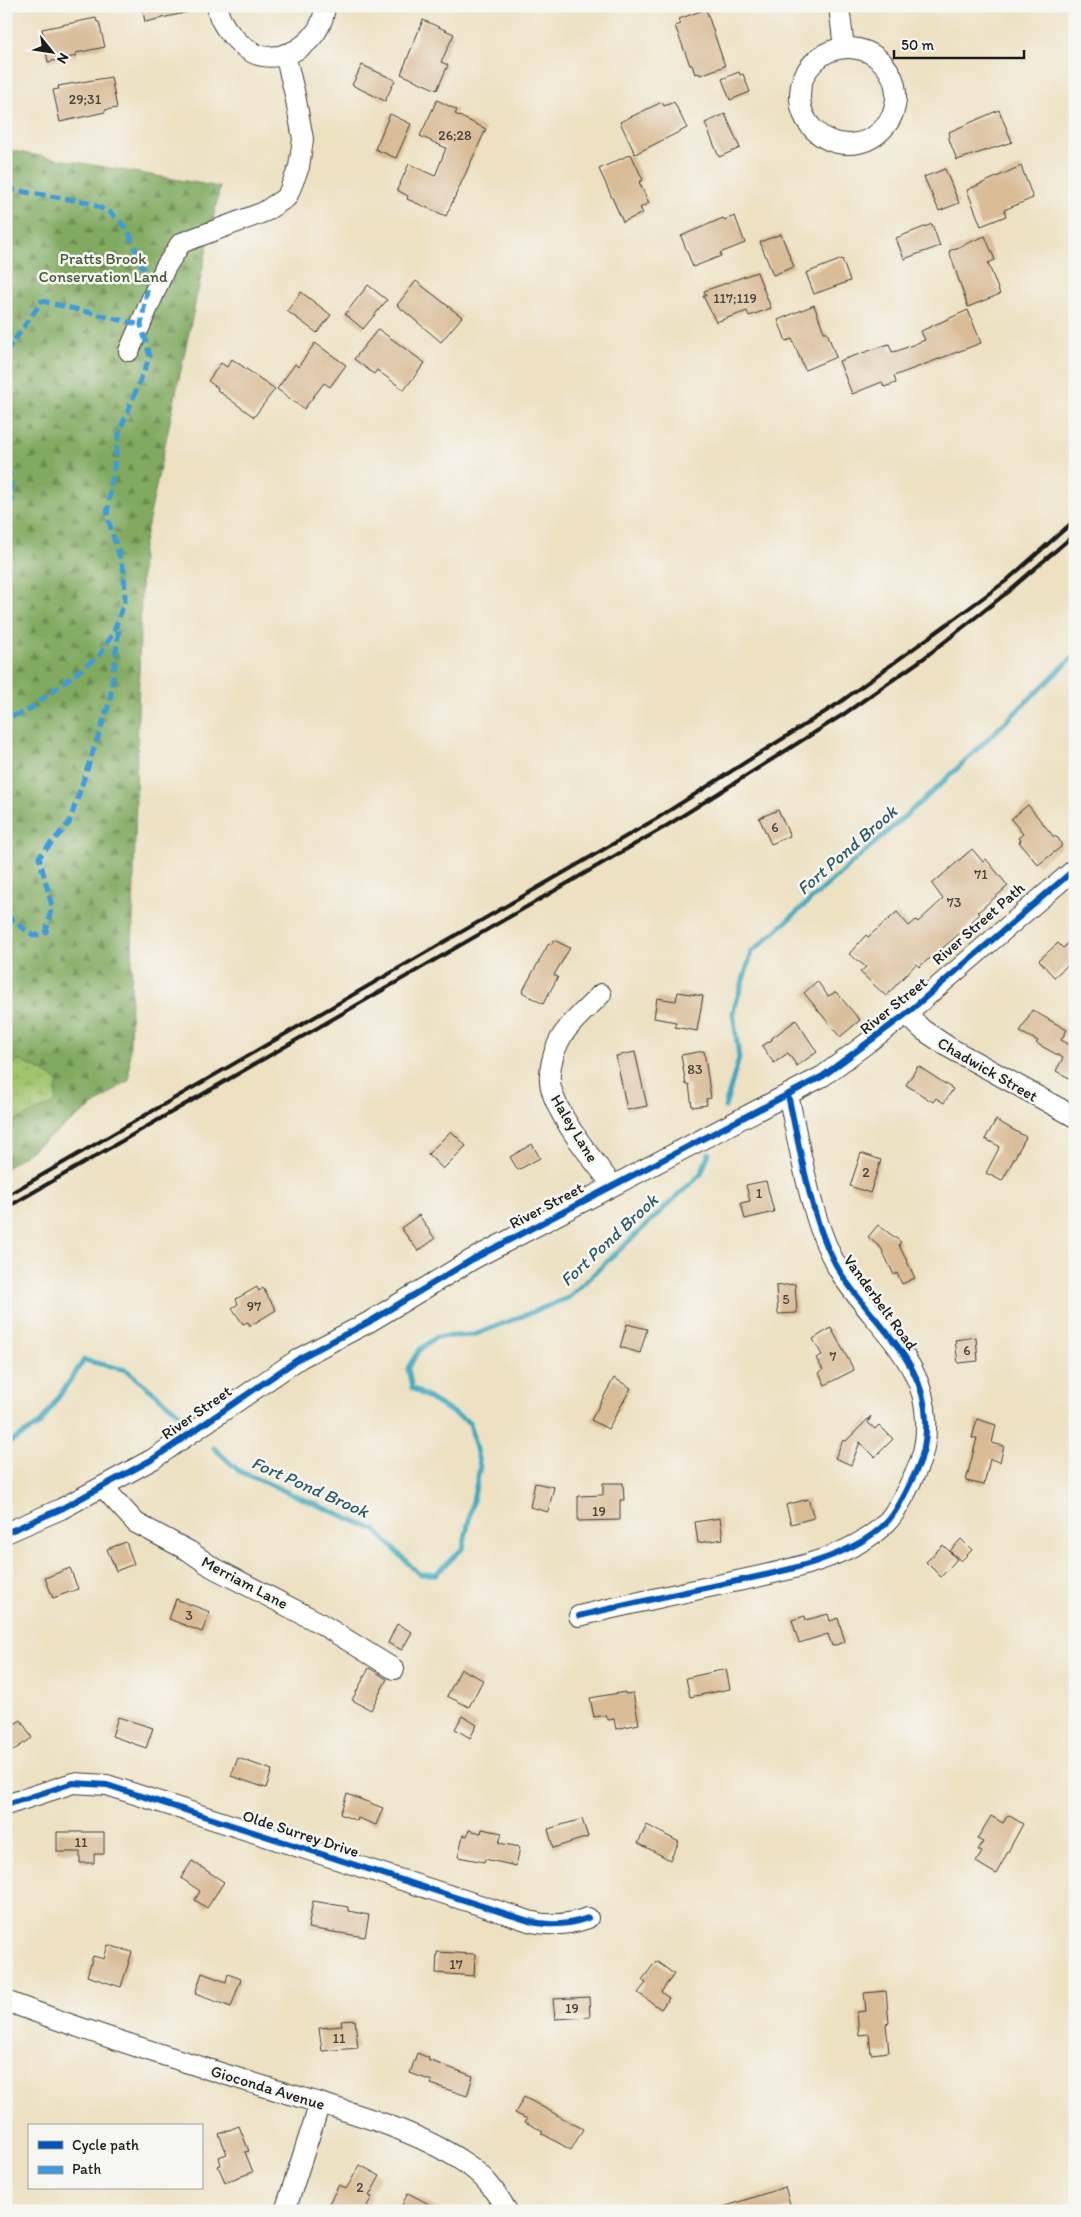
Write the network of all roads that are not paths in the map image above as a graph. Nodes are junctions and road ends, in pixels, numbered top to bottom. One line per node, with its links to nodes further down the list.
1 (218, 6): 5 (street)
2 (325, 6): 5 (street)
3 (839, 6): 4 (street)
4 (844, 48): 4 (street)
5 (285, 54): 6 (street)
6 (129, 351)
7 (1075, 869): 9 (street, River Street)
8 (602, 994): 12 (street, Haley Lane)
9 (906, 1014): 10 (street, River Street); 11 (street, Chadwick Street)
10 (788, 1096): 12 (street, River Street); 15 (street, Vanderbelt Road)
11 (1075, 1117)
12 (612, 1185): 13 (street, River Street)
13 (103, 1487): 14 (street, River Street); 16 (street, Merriam Lane)
14 (6, 1533)
15 (579, 1616)
16 (394, 1669)
17 (6, 1805): 18 (street, Olde Surrey Drive)
18 (588, 1918)
19 (6, 2001): 20 (street, Gioconda Avenue)
20 (320, 2103): 21 (street); 22 (street, Gioconda Avenue)
21 (285, 2211)
22 (507, 2211)

